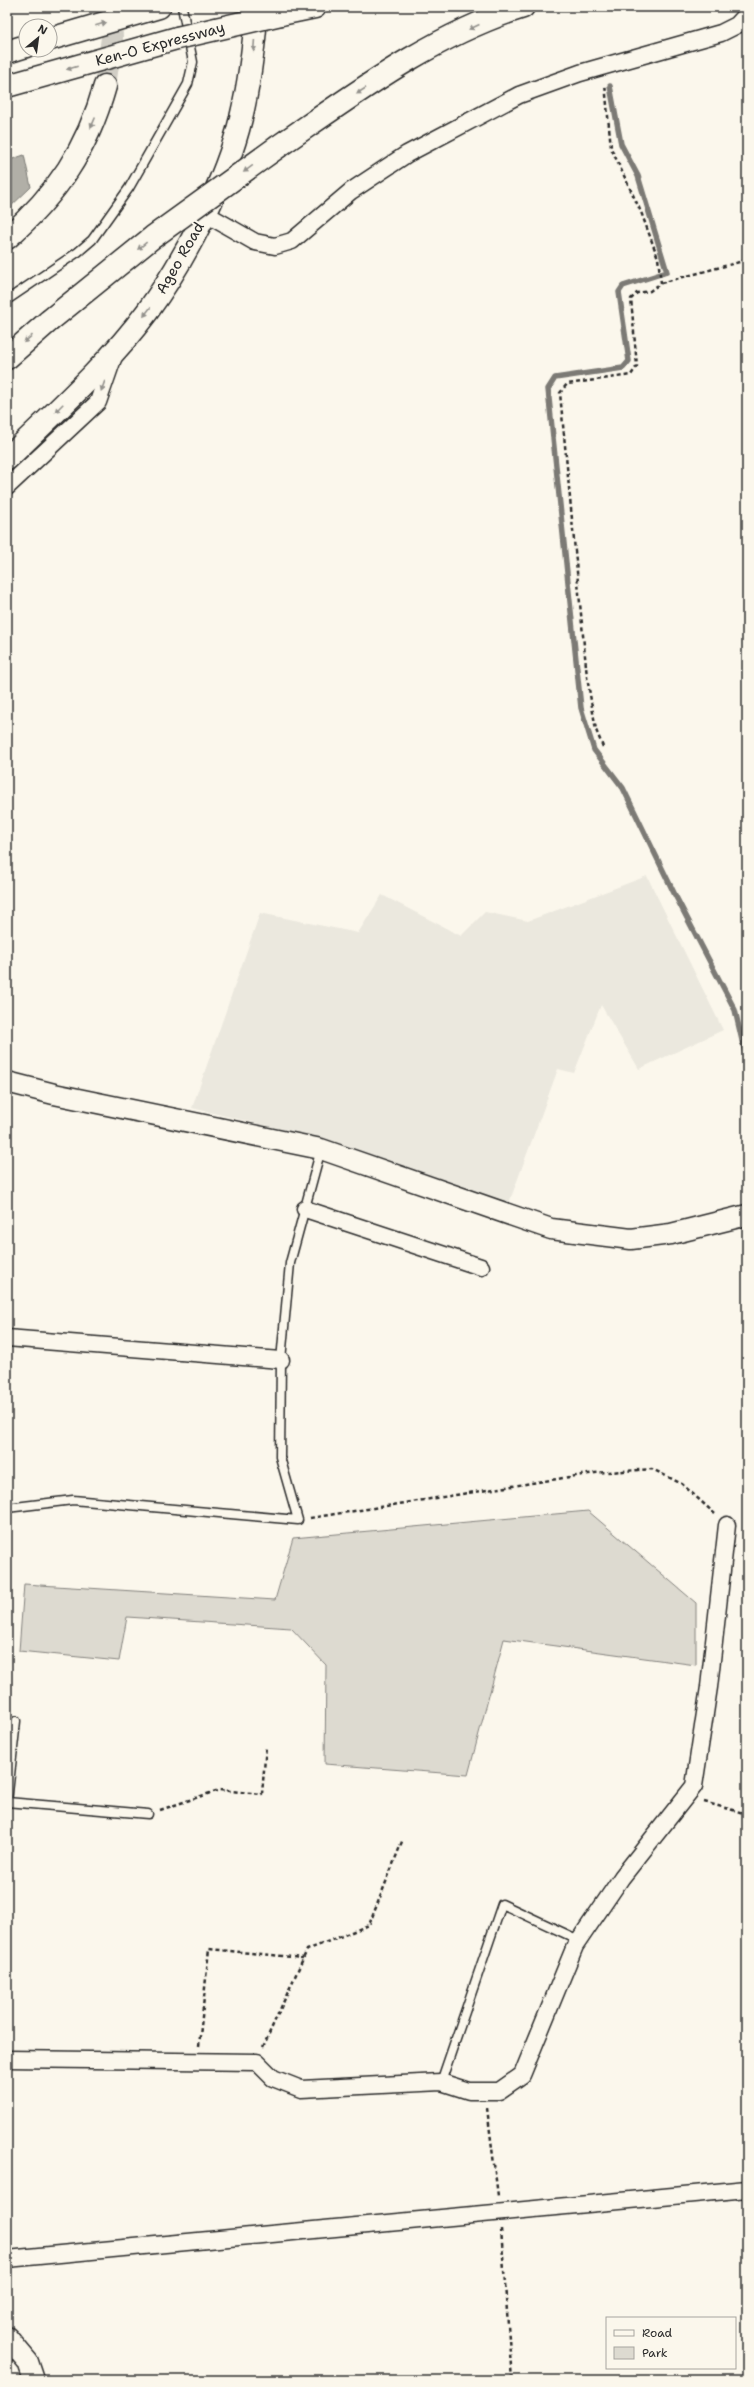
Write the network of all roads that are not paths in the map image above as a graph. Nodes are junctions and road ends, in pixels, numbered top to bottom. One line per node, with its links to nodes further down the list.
1 (159, 7): 7 (highway, one-way to 1)
2 (182, 7): 14 (lane)
3 (257, 7): 12 (highway, Ageo Road, one-way to 12)
4 (315, 7): 10 (highway, Ken-O Expressway, one-way to 10, bridge)
5 (523, 7): 16 (highway, one-way to 16, bridge)
6 (747, 14): 12 (street)
7 (58, 37)
8 (18, 49): 9 (highway)
9 (7, 52)
10 (7, 86)
11 (105, 86): 13 (highway, one-way to 13)
12 (206, 214): 15 (highway, Ageo Road, one-way to 15)
13 (7, 238)
14 (7, 300)
15 (117, 349): 17 (highway, Ageo Road, one-way to 17); 18 (street, one-way to 18)
16 (7, 358)
17 (7, 459)
18 (7, 487)
19 (7, 1082): 20 (street)
20 (321, 1149): 21 (lane); 22 (street)
21 (305, 1209): 23 (street); 25 (lane)
22 (747, 1215)
23 (481, 1266)
24 (7, 1338): 25 (street)
25 (281, 1360): 26 (lane)
26 (7, 1508)
27 (728, 1525): 31 (street)
28 (16, 1721): 29 (lane)
29 (7, 1802): 30 (lane)
30 (148, 1814)
31 (579, 1940): 33 (street); 33 (lane)
32 (7, 2059): 33 (street)
33 (441, 2082)
34 (747, 2189): 35 (street)
35 (7, 2259)
36 (7, 2337): 37 (street)
37 (34, 2380)

